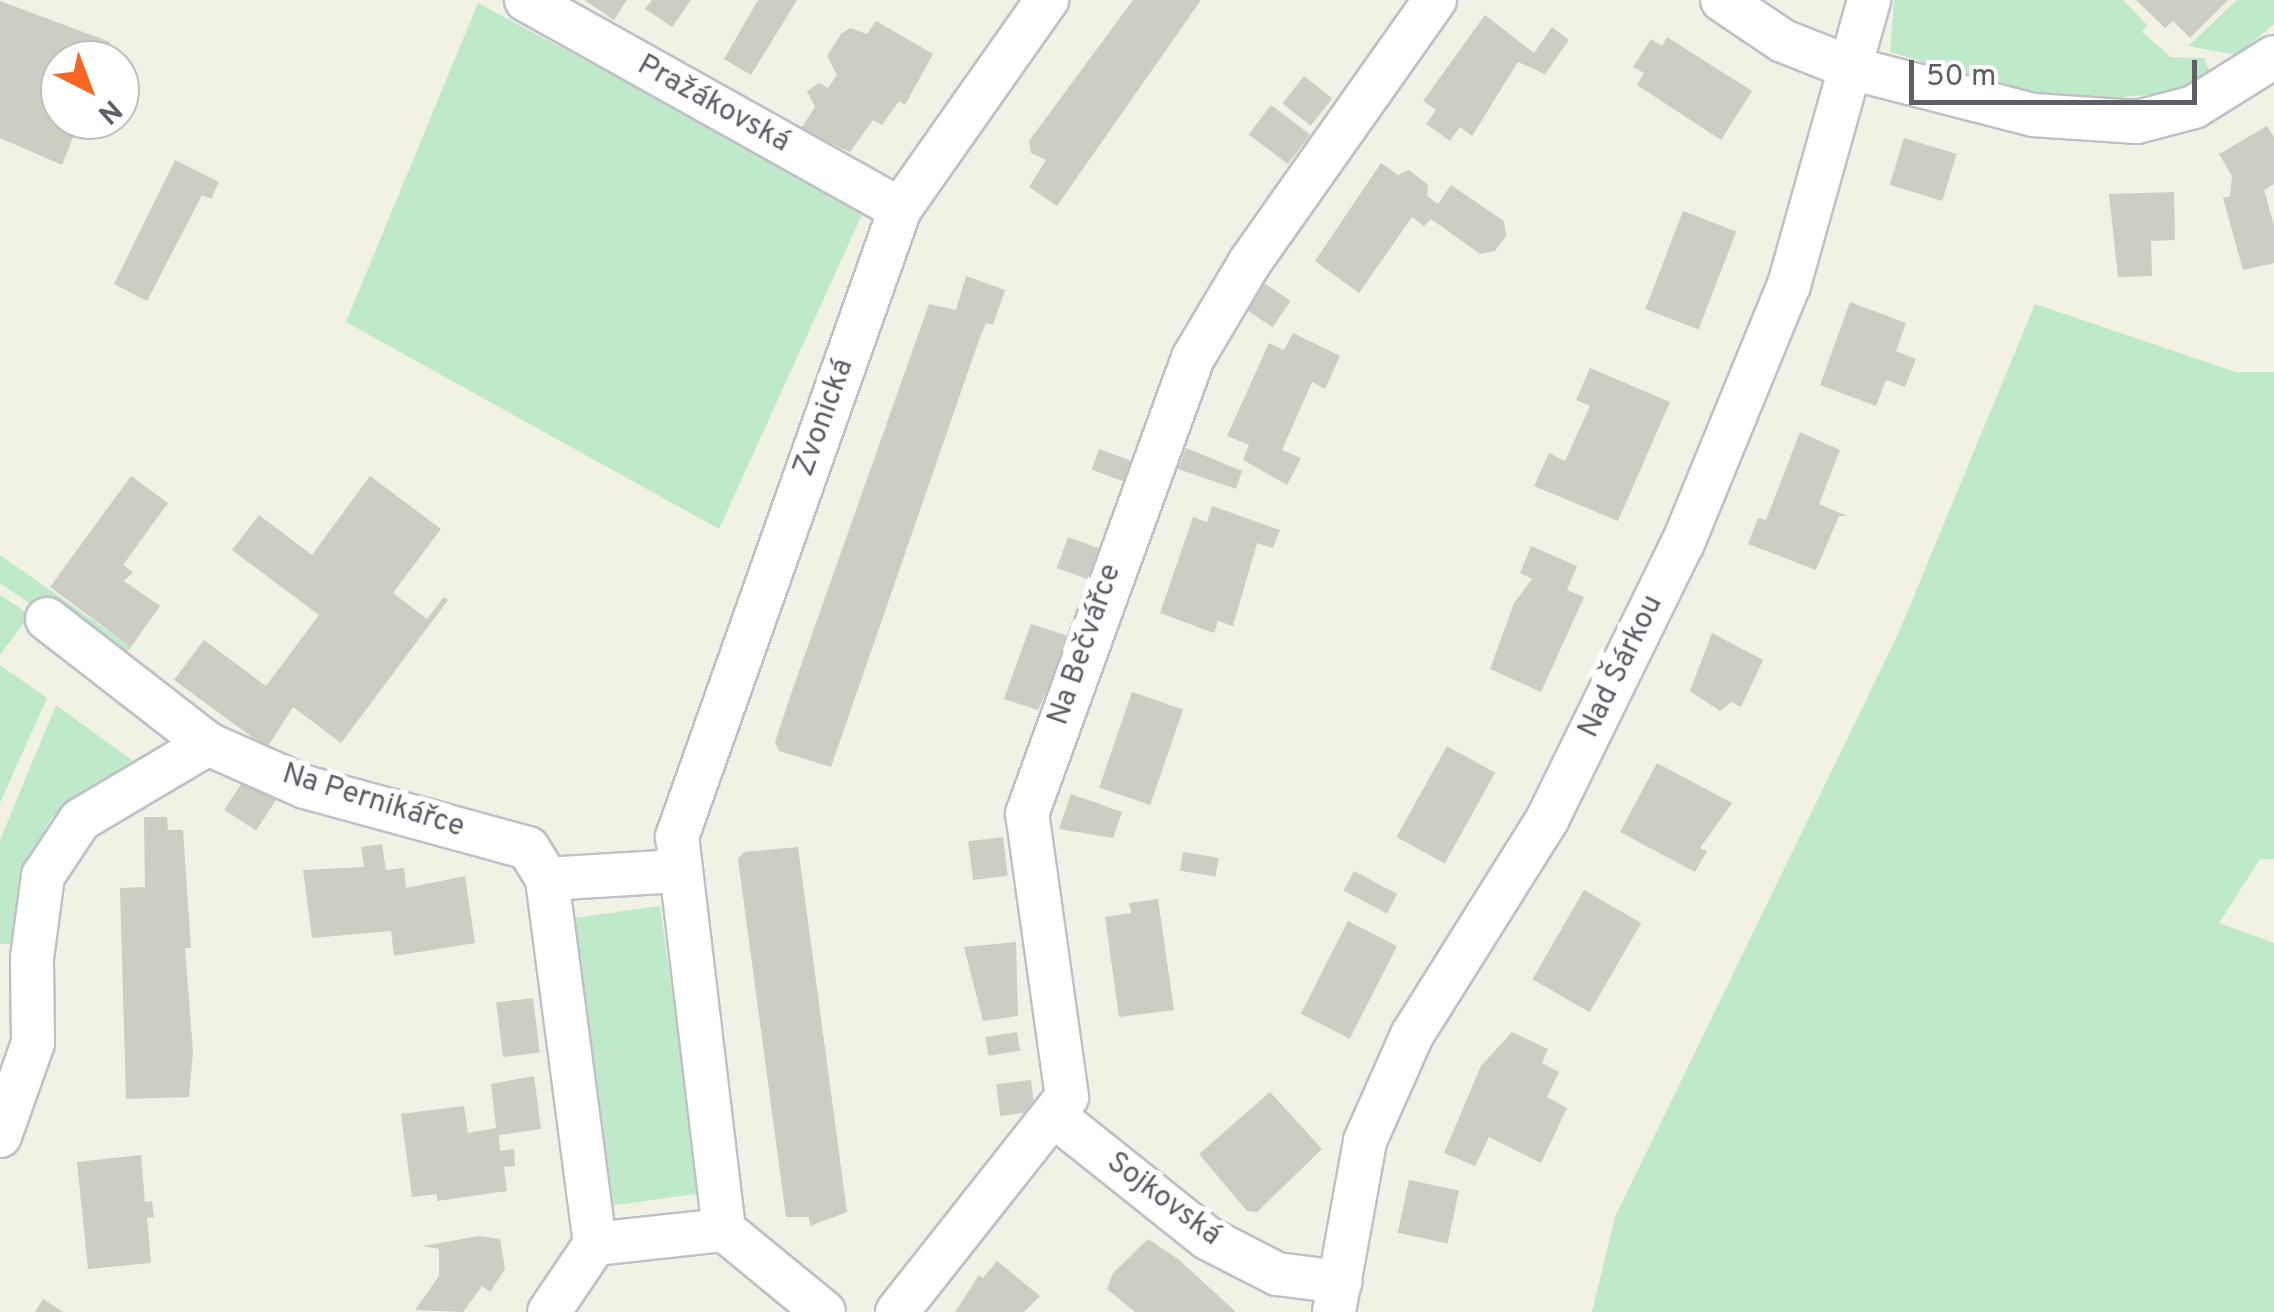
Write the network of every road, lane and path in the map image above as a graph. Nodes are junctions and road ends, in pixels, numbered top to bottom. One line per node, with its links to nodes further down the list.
1 (526, 0): 8 (street, Pražákovská)
2 (1047, 0): 8 (street, Zvonická)
3 (1435, 0): 13 (street, Na Bečvářce)
4 (1722, 0): 7 (street)
5 (1869, 0): 7 (street, Nad Šárkou)
6 (2274, 57): 7 (street)
7 (1854, 69): 17 (street, Nad Šárkou)
8 (900, 209): 11 (street, Zvonická)
9 (47, 619): 10 (street, Na Pernikářce)
10 (208, 744): 12 (street, Na Pernikářce); 14 (street)
11 (677, 871): 12 (street); 15 (street)
12 (547, 879): 16 (street)
13 (1053, 1115): 17 (street, Sojkovská); 20 (street, Na Bečvářce)
14 (0, 1136)
15 (724, 1230): 16 (street); 19 (street)
16 (595, 1244): 18 (street)
17 (1337, 1297)
18 (549, 1312)
19 (824, 1312)
20 (897, 1312)

